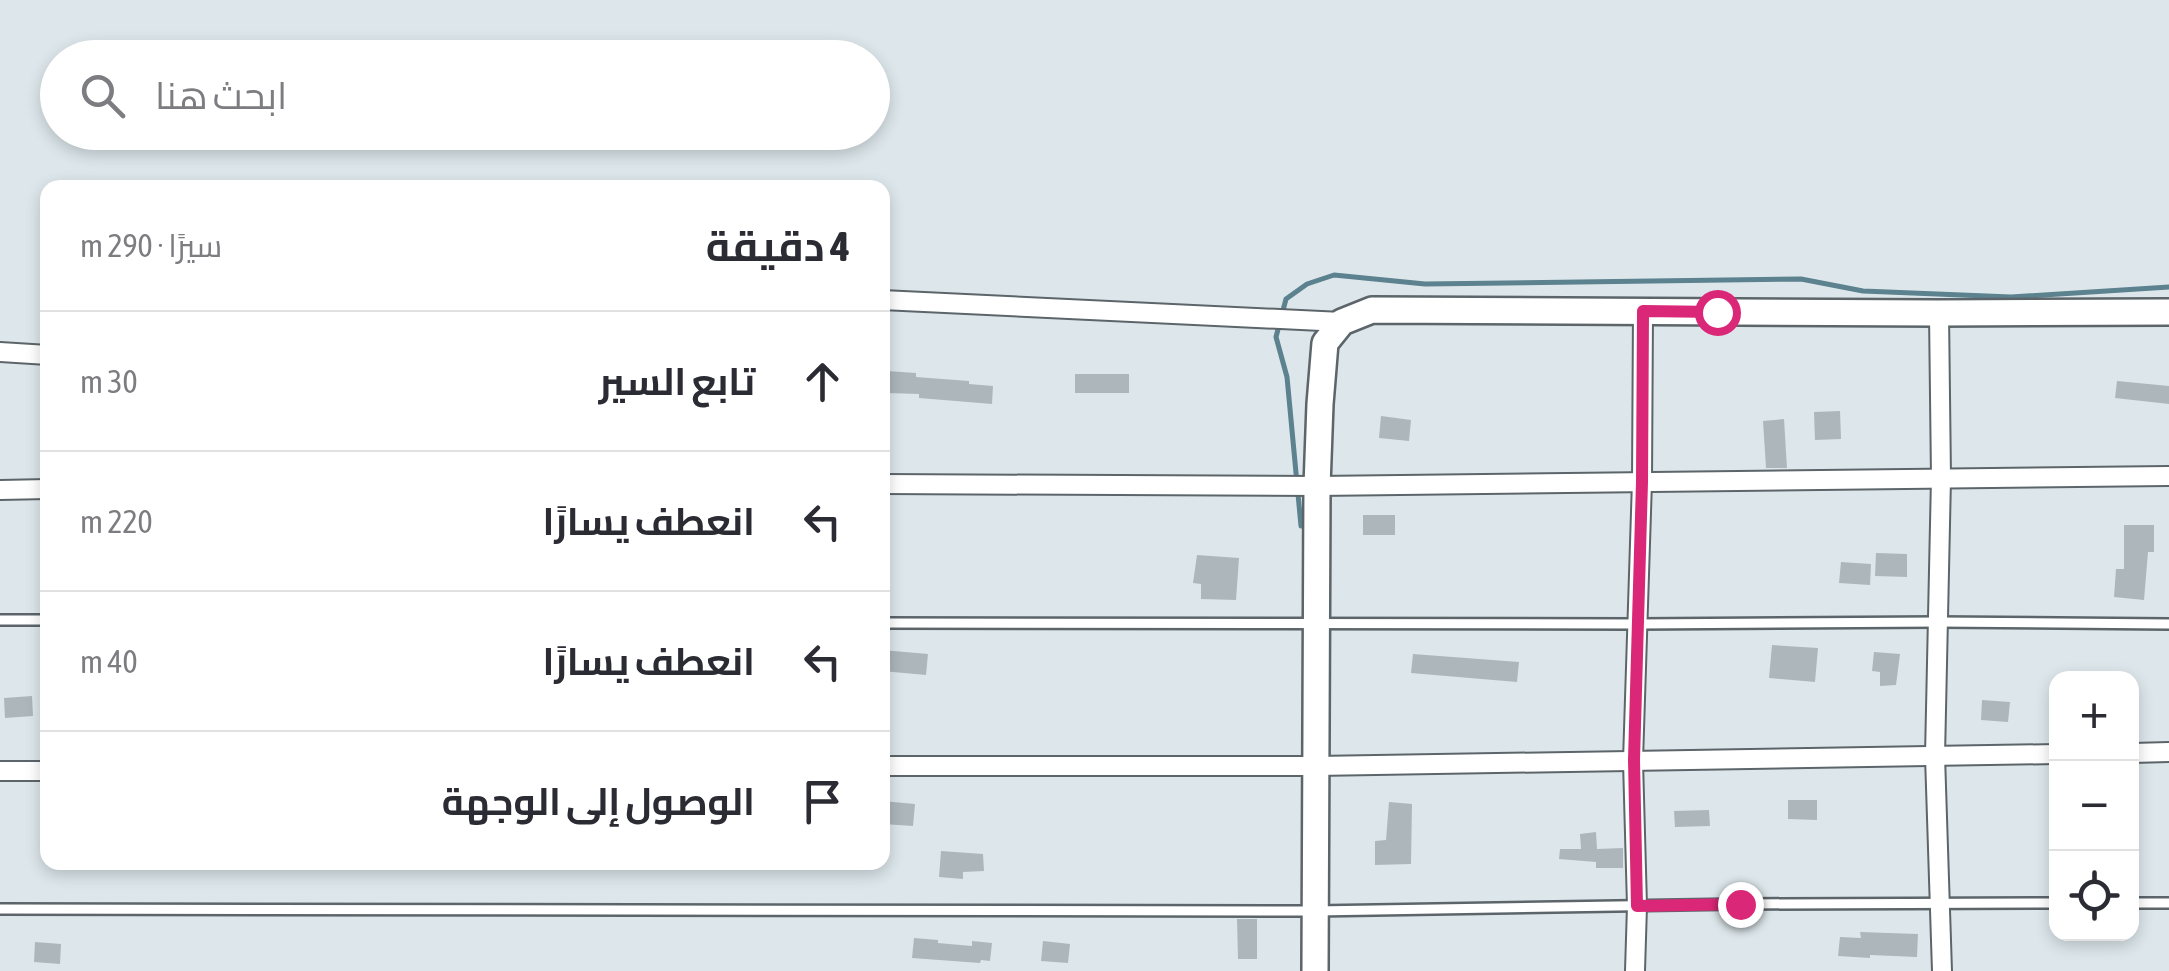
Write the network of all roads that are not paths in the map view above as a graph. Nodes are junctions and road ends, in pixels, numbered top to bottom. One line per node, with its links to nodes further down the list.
1 (890, 300): 5 (street)
2 (1643, 311): 4 (street); 5 (street); 10 (street)
3 (2169, 312): 4 (street)
4 (1939, 313): 9 (street)
5 (1342, 322): 12 (street)
6 (0, 352): 7 (street)
7 (40, 354)
8 (2169, 476): 9 (street)
9 (1941, 478): 10 (street); 17 (street)
10 (1642, 482): 12 (street); 20 (street)
11 (890, 484): 12 (street)
12 (1317, 486): 19 (street)
13 (40, 489): 14 (street)
14 (0, 490)
15 (0, 620): 16 (lane)
16 (40, 620)
17 (1938, 622): 20 (lane); 21 (lane); 25 (street)
18 (890, 623): 19 (lane)
19 (1316, 624): 20 (lane); 28 (street)
20 (1638, 624): 26 (street)
21 (2169, 624)
22 (2169, 752): 23 (street)
23 (2139, 753)
24 (2049, 754): 25 (street)
25 (1935, 756): 26 (street); 34 (street)
26 (1634, 760): 28 (street); 35 (street)
27 (890, 766): 28 (street)
28 (1316, 766): 37 (street)
29 (40, 770): 30 (street)
30 (0, 771)
31 (2049, 903): 34 (lane)
32 (2139, 903): 33 (lane)
33 (2169, 903)
34 (1939, 904): 35 (lane); 40 (street)
35 (1637, 906): 37 (lane); 39 (street)
36 (0, 909): 37 (lane)
37 (1315, 911): 38 (street)
38 (1315, 971)
39 (1635, 971)
40 (1942, 971)

